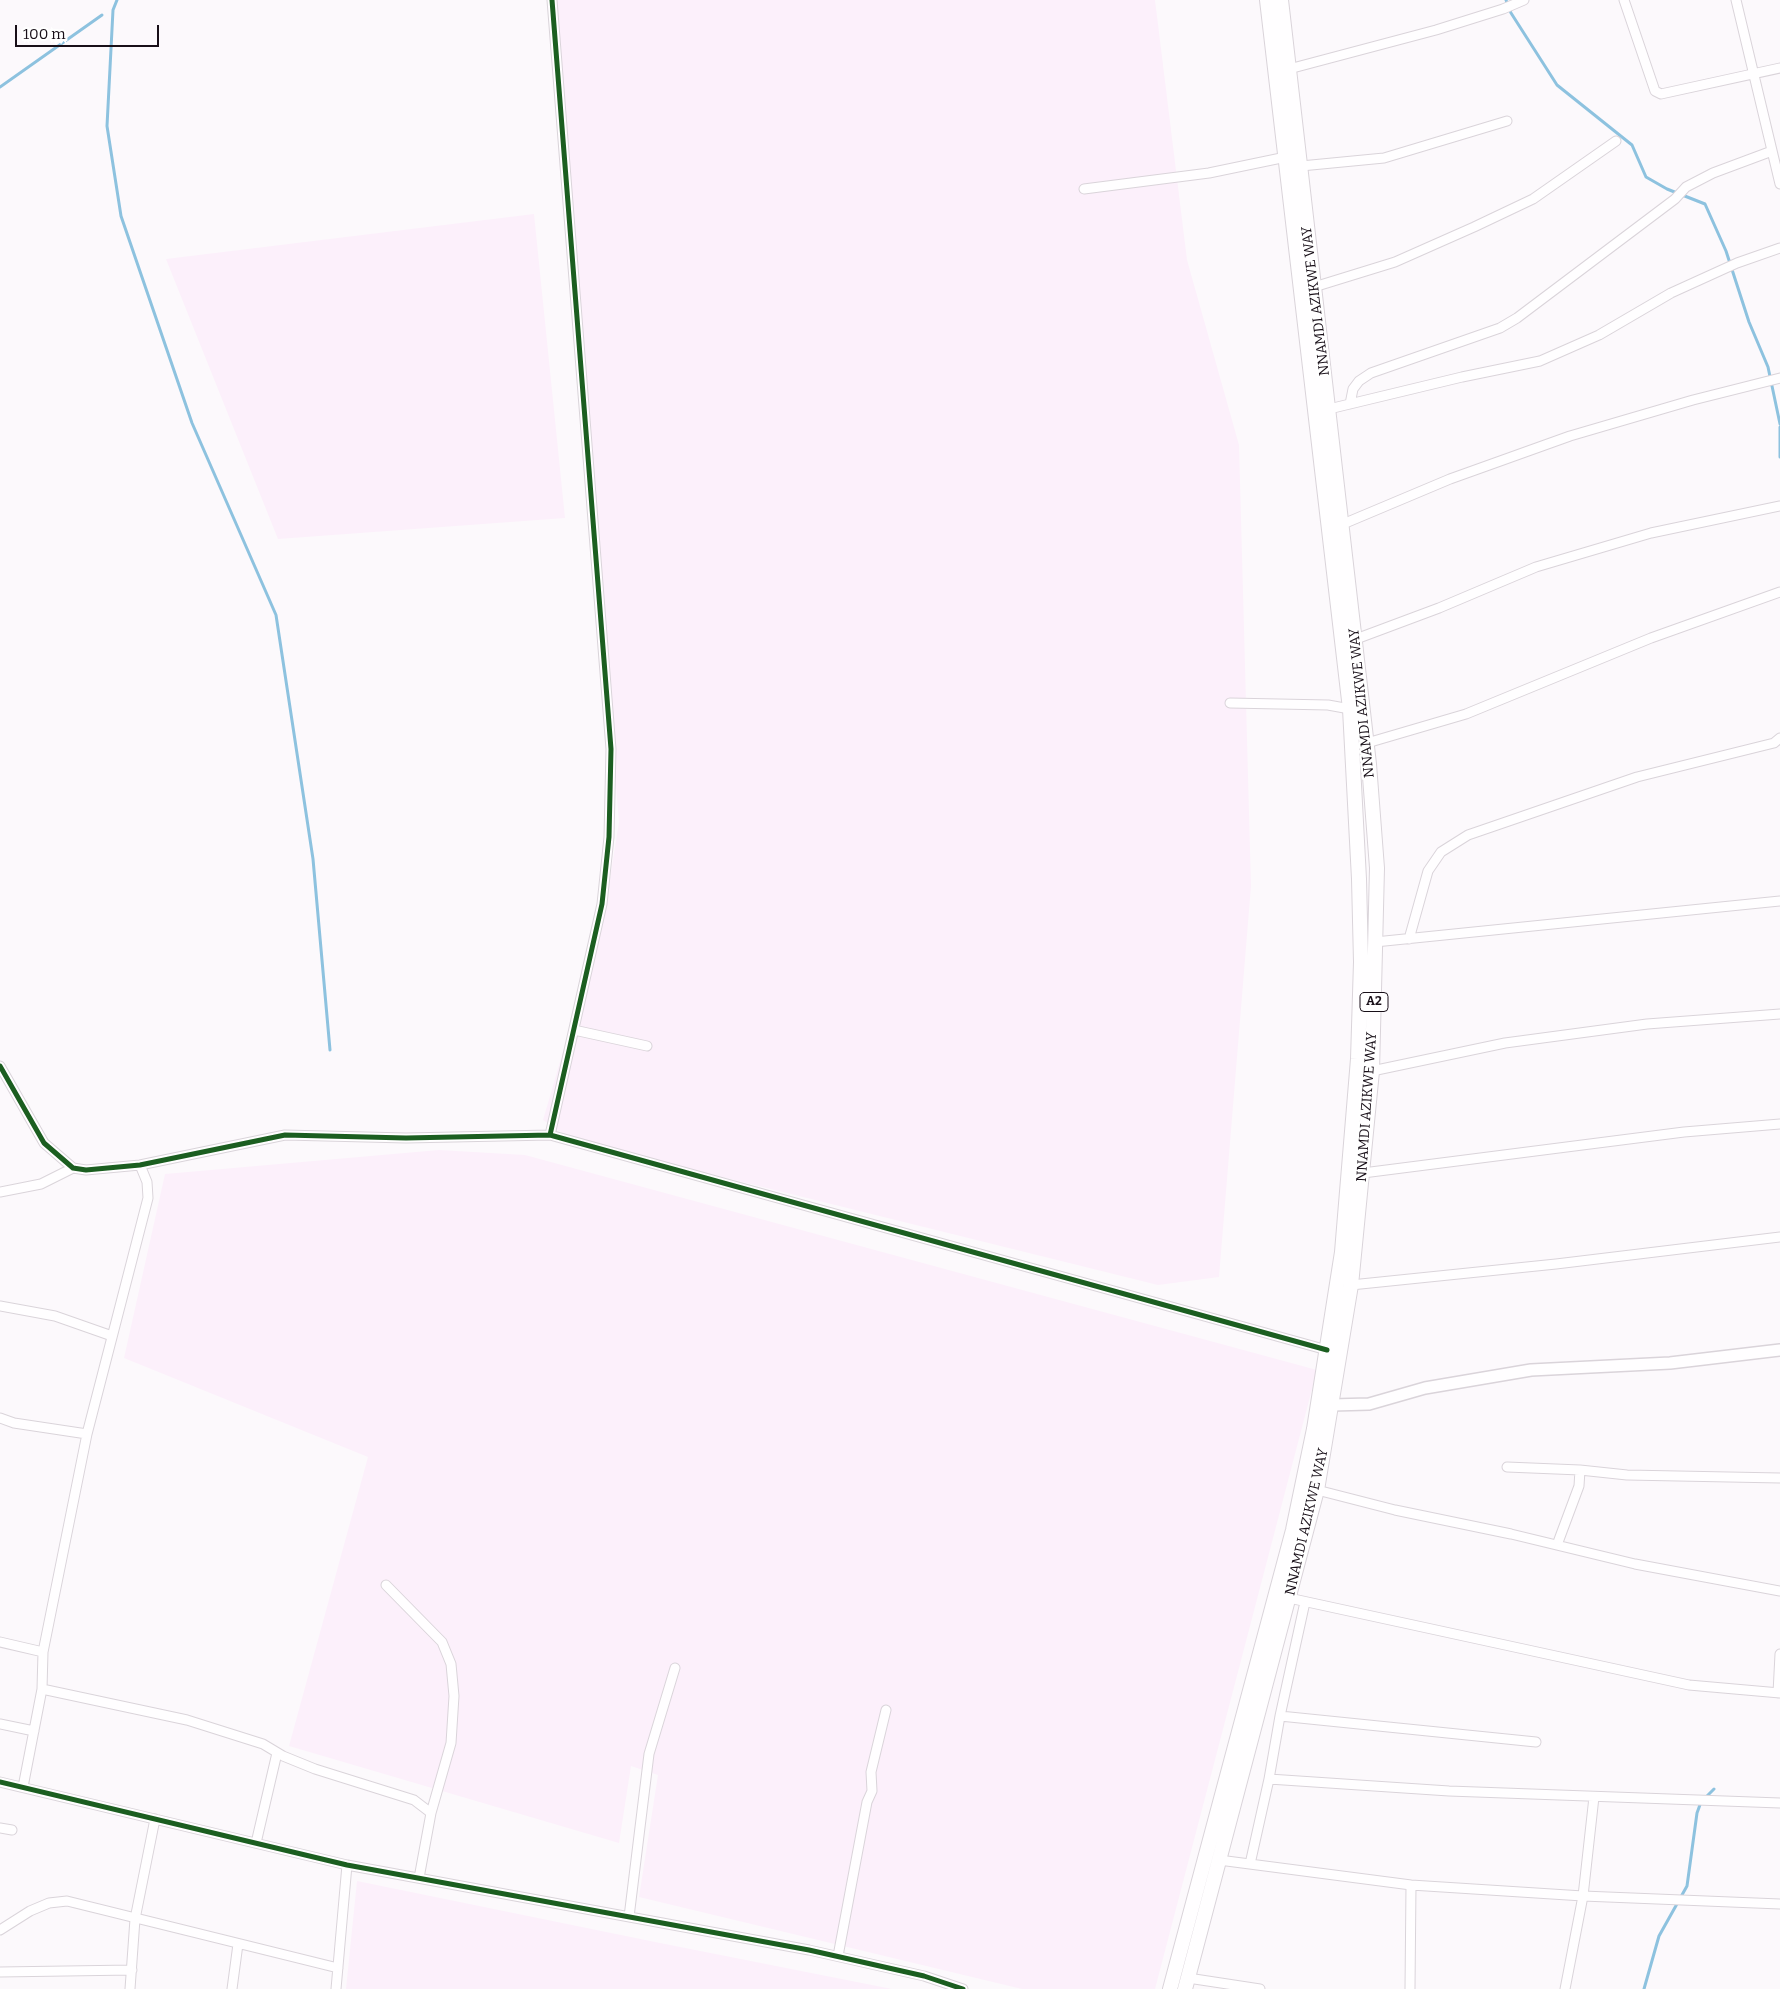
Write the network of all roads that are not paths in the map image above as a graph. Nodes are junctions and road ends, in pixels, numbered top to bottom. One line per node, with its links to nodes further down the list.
1 (552, 0): 34 (street)
2 (1267, 0): 13 (highway, NNAMDI AZIKWE WAY / A2)
3 (1281, 0): 8 (highway, NNAMDI AZIKWE WAY / A2)
4 (1624, 0): 9 (street)
5 (1736, 0): 9 (street)
6 (1522, 1): 8 (street)
7 (1780, 68): 9 (street)
8 (1289, 69): 14 (highway, NNAMDI AZIKWE WAY / A2)
9 (1753, 75): 12 (street)
10 (1507, 121): 14 (street)
11 (1616, 141): 18 (street)
12 (1772, 150): 15 (street); 20 (street)
13 (1286, 157): 16 (street); 27 (highway, NNAMDI AZIKWE WAY / A2)
14 (1300, 166): 18 (highway, NNAMDI AZIKWE WAY / A2)
15 (1780, 184)
16 (1084, 189)
17 (1780, 248): 20 (street)
18 (1314, 287): 21 (highway, NNAMDI AZIKWE WAY / A2)
19 (1779, 378): 23 (street)
20 (1350, 404): 21 (street)
21 (1329, 409): 23 (highway, NNAMDI AZIKWE WAY / A2)
22 (1780, 506): 25 (street)
23 (1342, 524): 25 (highway, NNAMDI AZIKWE WAY / A2)
24 (1780, 592): 29 (street)
25 (1356, 639): 29 (highway, NNAMDI AZIKWE WAY / A2)
26 (1230, 703): 27 (street)
27 (1350, 709): 48 (highway, NNAMDI AZIKWE WAY / A2)
28 (1780, 738): 31 (street)
29 (1367, 743): 32 (highway, NNAMDI AZIKWE WAY / A2)
30 (1780, 901): 31 (street)
31 (1409, 939): 32 (street)
32 (1375, 942): 37 (highway, NNAMDI AZIKWE WAY / A2)
33 (1780, 1014): 37 (street)
34 (574, 1030): 35 (street); 39 (street)
35 (647, 1046)
36 (0, 1066): 41 (street)
37 (1372, 1070): 42 (highway, NNAMDI AZIKWE WAY / A2)
38 (1780, 1124): 42 (street)
39 (550, 1135): 40 (street); 48 (street)
40 (140, 1165): 41 (street); 47 (street)
41 (73, 1168): 43 (street)
42 (1363, 1173): 45 (highway, NNAMDI AZIKWE WAY / A2)
43 (0, 1192)
44 (1780, 1237): 45 (street)
45 (1351, 1285): 50 (highway, NNAMDI AZIKWE WAY / A2)
46 (0, 1306): 47 (street)
47 (112, 1336): 52 (street)
48 (1327, 1350): 104 (highway, NNAMDI AZIKWE WAY / A2)
49 (1780, 1350): 50 (main road)
50 (1332, 1405): 56 (highway, NNAMDI AZIKWE WAY / A2)
51 (0, 1418): 52 (street)
52 (87, 1434): 63 (street)
53 (1507, 1467): 54 (street)
54 (1580, 1470): 55 (street); 57 (street)
55 (1780, 1478)
56 (1317, 1490): 57 (street); 60 (highway, NNAMDI AZIKWE WAY / A2)
57 (1557, 1545): 59 (street)
58 (386, 1585): 79 (street)
59 (1780, 1591)
60 (1289, 1598): 61 (street); 84 (highway, NNAMDI AZIKWE WAY / A2)
61 (1305, 1602): 67 (street); 69 (street)
62 (0, 1642): 63 (street)
63 (43, 1652): 66 (street)
64 (1780, 1654): 67 (street)
65 (676, 1668): 91 (street)
66 (42, 1688): 71 (street); 73 (street)
67 (1779, 1692)
68 (886, 1710): 95 (street)
69 (1280, 1716): 72 (street); 74 (street)
70 (0, 1724): 71 (street)
71 (34, 1730): 76 (street)
72 (1536, 1742)
73 (277, 1753): 79 (street); 83 (street)
74 (1269, 1779): 77 (street); 85 (street)
75 (0, 1782): 76 (street)
76 (23, 1787): 80 (street)
77 (1594, 1797): 78 (street); 89 (street)
78 (1780, 1803)
79 (431, 1813): 87 (street)
80 (155, 1819): 83 (street); 92 (street)
81 (0, 1828): 82 (street)
82 (12, 1830)
83 (256, 1843): 86 (street)
84 (1219, 1860): 85 (street); 99 (highway, NNAMDI AZIKWE WAY / A2)
85 (1250, 1864): 88 (street)
86 (346, 1865): 87 (street); 96 (street)
87 (419, 1878): 91 (street)
88 (1411, 1885): 89 (street); 106 (street)
89 (1583, 1896): 90 (street); 107 (street)
90 (1780, 1904)
91 (629, 1917): 95 (street)
92 (135, 1919): 93 (street); 94 (street); 97 (street)
93 (0, 1930)
94 (238, 1944): 96 (street); 101 (street)
95 (838, 1956): 103 (street)
96 (338, 1968): 102 (street)
97 (132, 1970): 98 (street); 100 (street)
98 (0, 1972)
99 (1186, 1984): 105 (street)
100 (130, 1989)
101 (232, 1989)
102 (336, 1989)
103 (963, 1989)
104 (1170, 1989)
105 (1260, 1989)
106 (1410, 1989)
107 (1566, 1989)

